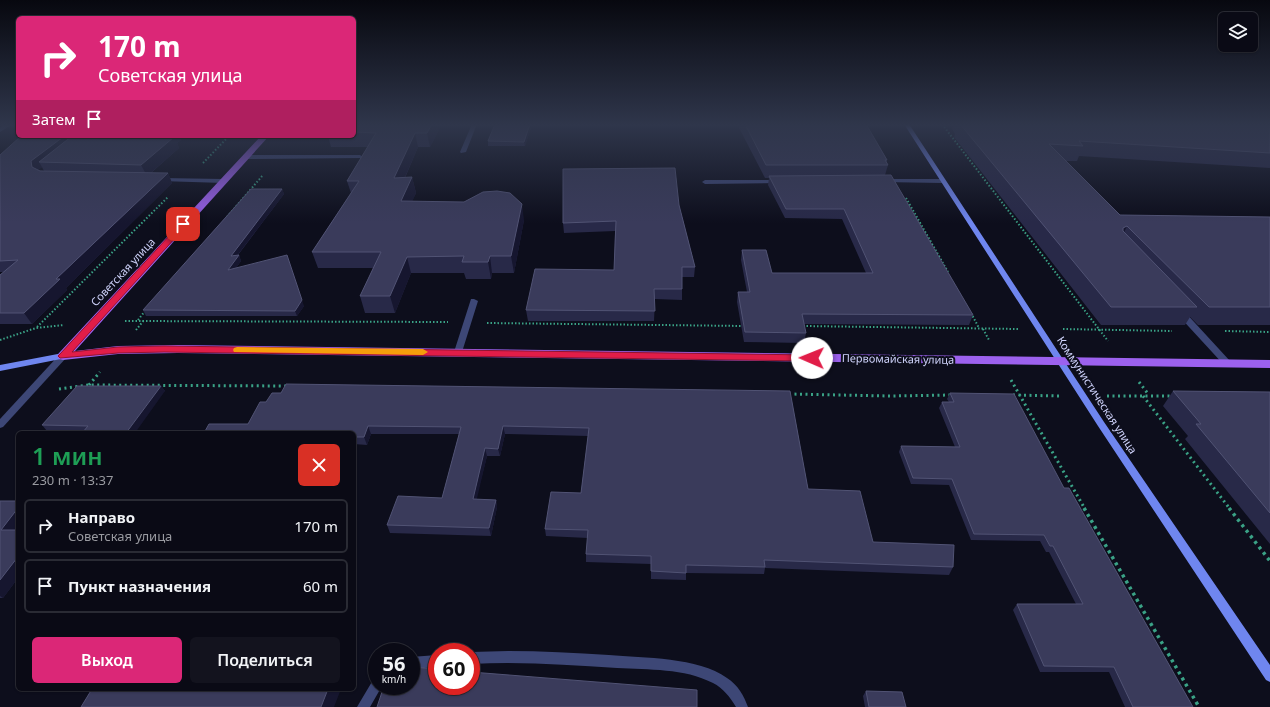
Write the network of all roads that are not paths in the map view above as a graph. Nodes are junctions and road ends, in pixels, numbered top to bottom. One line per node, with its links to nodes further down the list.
1 (246, 157): 2 (street); 5 (main road, Советская улица)
2 (360, 157)
3 (927, 157): 7 (main road, Коммунистическая улица)
4 (155, 180): 5 (street)
5 (224, 181): 13 (main road, Советская улица)
6 (881, 181): 7 (street)
7 (943, 181): 14 (main road, Коммунистическая улица)
8 (705, 182): 9 (street)
9 (781, 182)
10 (474, 301): 12 (street)
11 (1176, 308): 15 (street)
12 (458, 352): 13 (main road, Первомайская улица); 14 (main road, Первомайская улица)
13 (63, 356): 17 (main road, Первомайская улица); 18 (street, Советская улица)
14 (1061, 361): 15 (main road, Первомайская улица); 20 (main road, Коммунистическая улица)
15 (1228, 363): 16 (main road, Первомайская улица)
16 (1270, 364)
17 (0, 368)
18 (0, 425)
19 (480, 658): 23 (street)
20 (1270, 676)
21 (370, 695): 22 (street)
22 (363, 707)
23 (742, 707)

